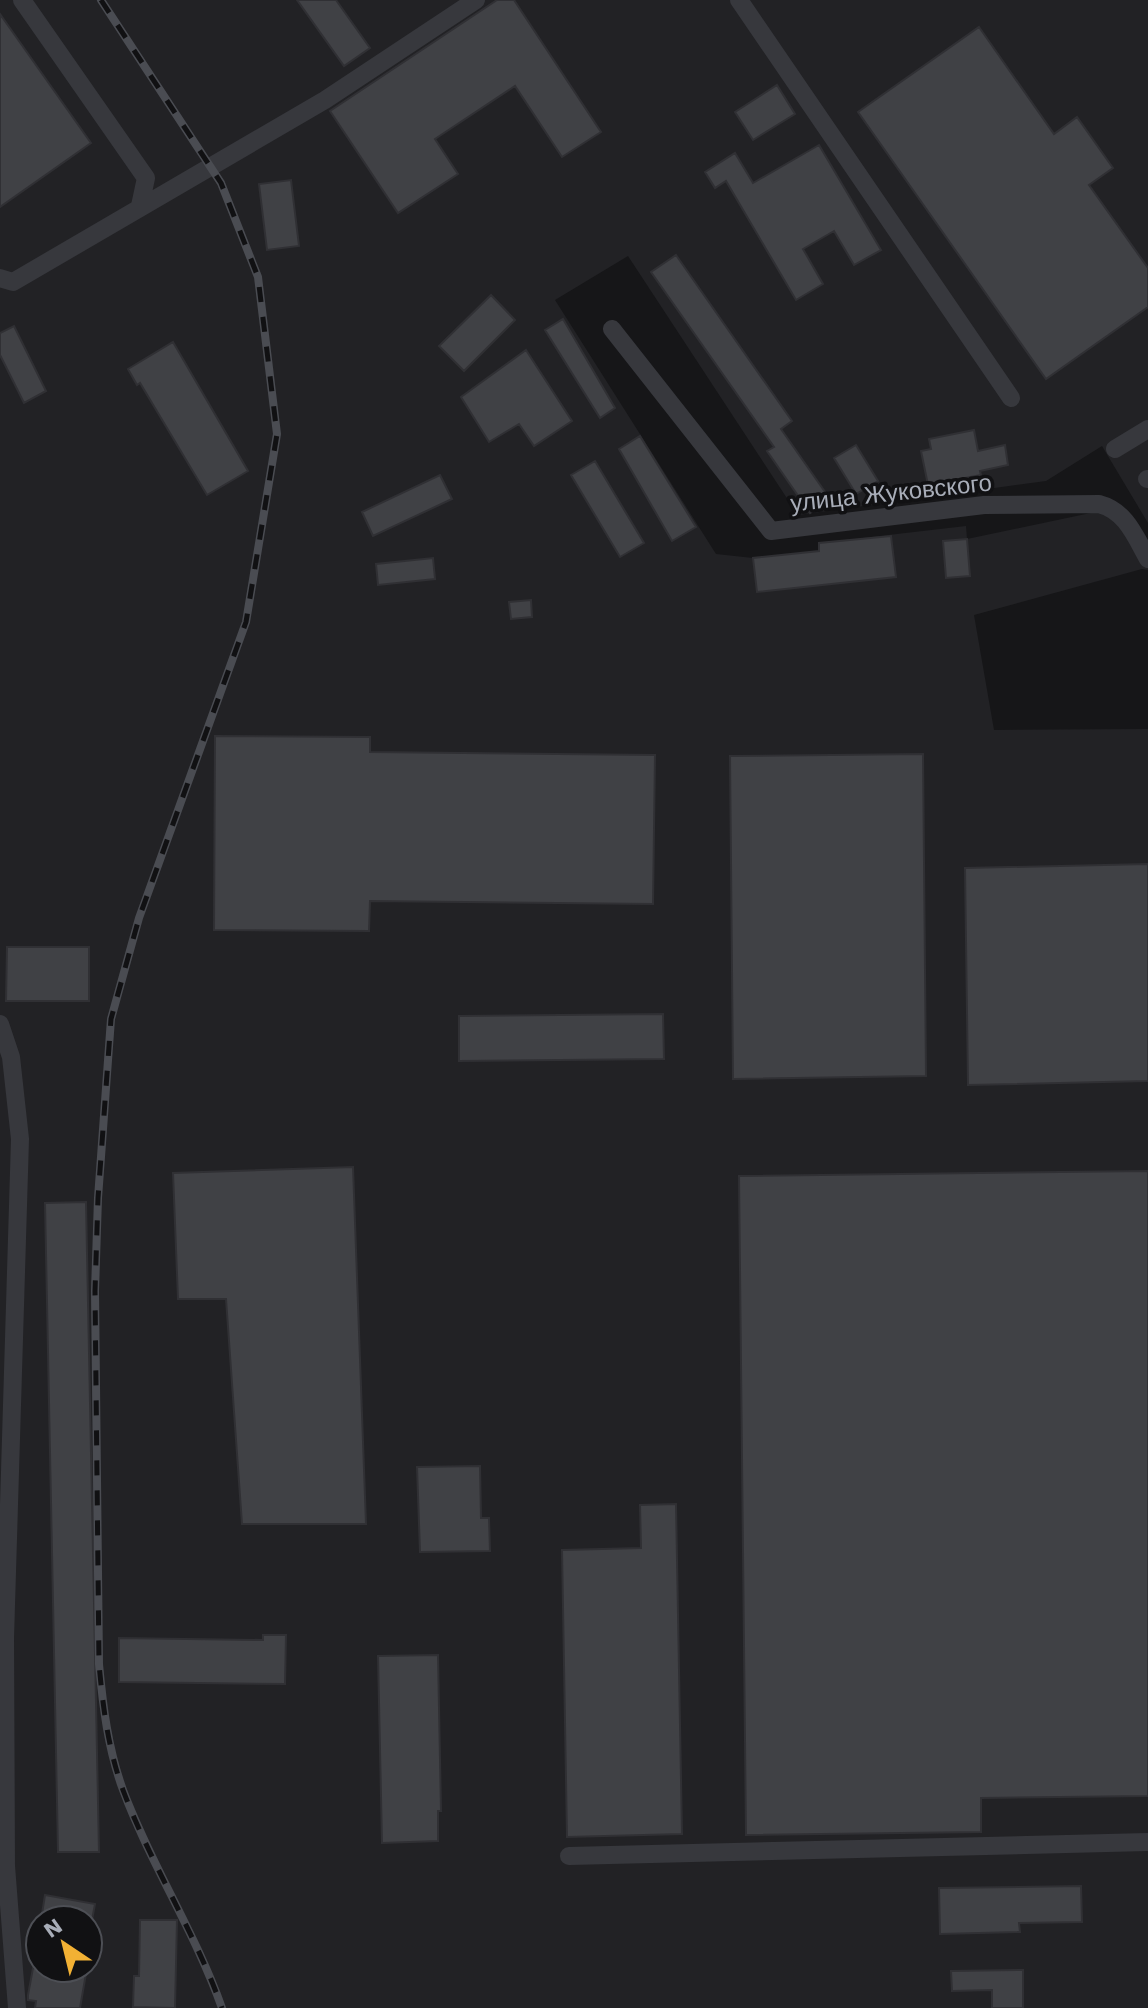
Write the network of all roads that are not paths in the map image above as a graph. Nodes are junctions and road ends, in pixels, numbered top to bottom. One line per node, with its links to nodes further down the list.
1 (22, 0): 4 (street)
2 (476, 0): 4 (street)
3 (739, 0): 7 (street)
4 (140, 206): 5 (street)
5 (0, 278)
6 (612, 329): 10 (street, улица Жуковского)
7 (1011, 398)
8 (1148, 429): 9 (street)
9 (1115, 449)
10 (1148, 559)
11 (0, 1024): 14 (street)
12 (1148, 1842): 13 (street)
13 (569, 1856)
14 (17, 2008)

